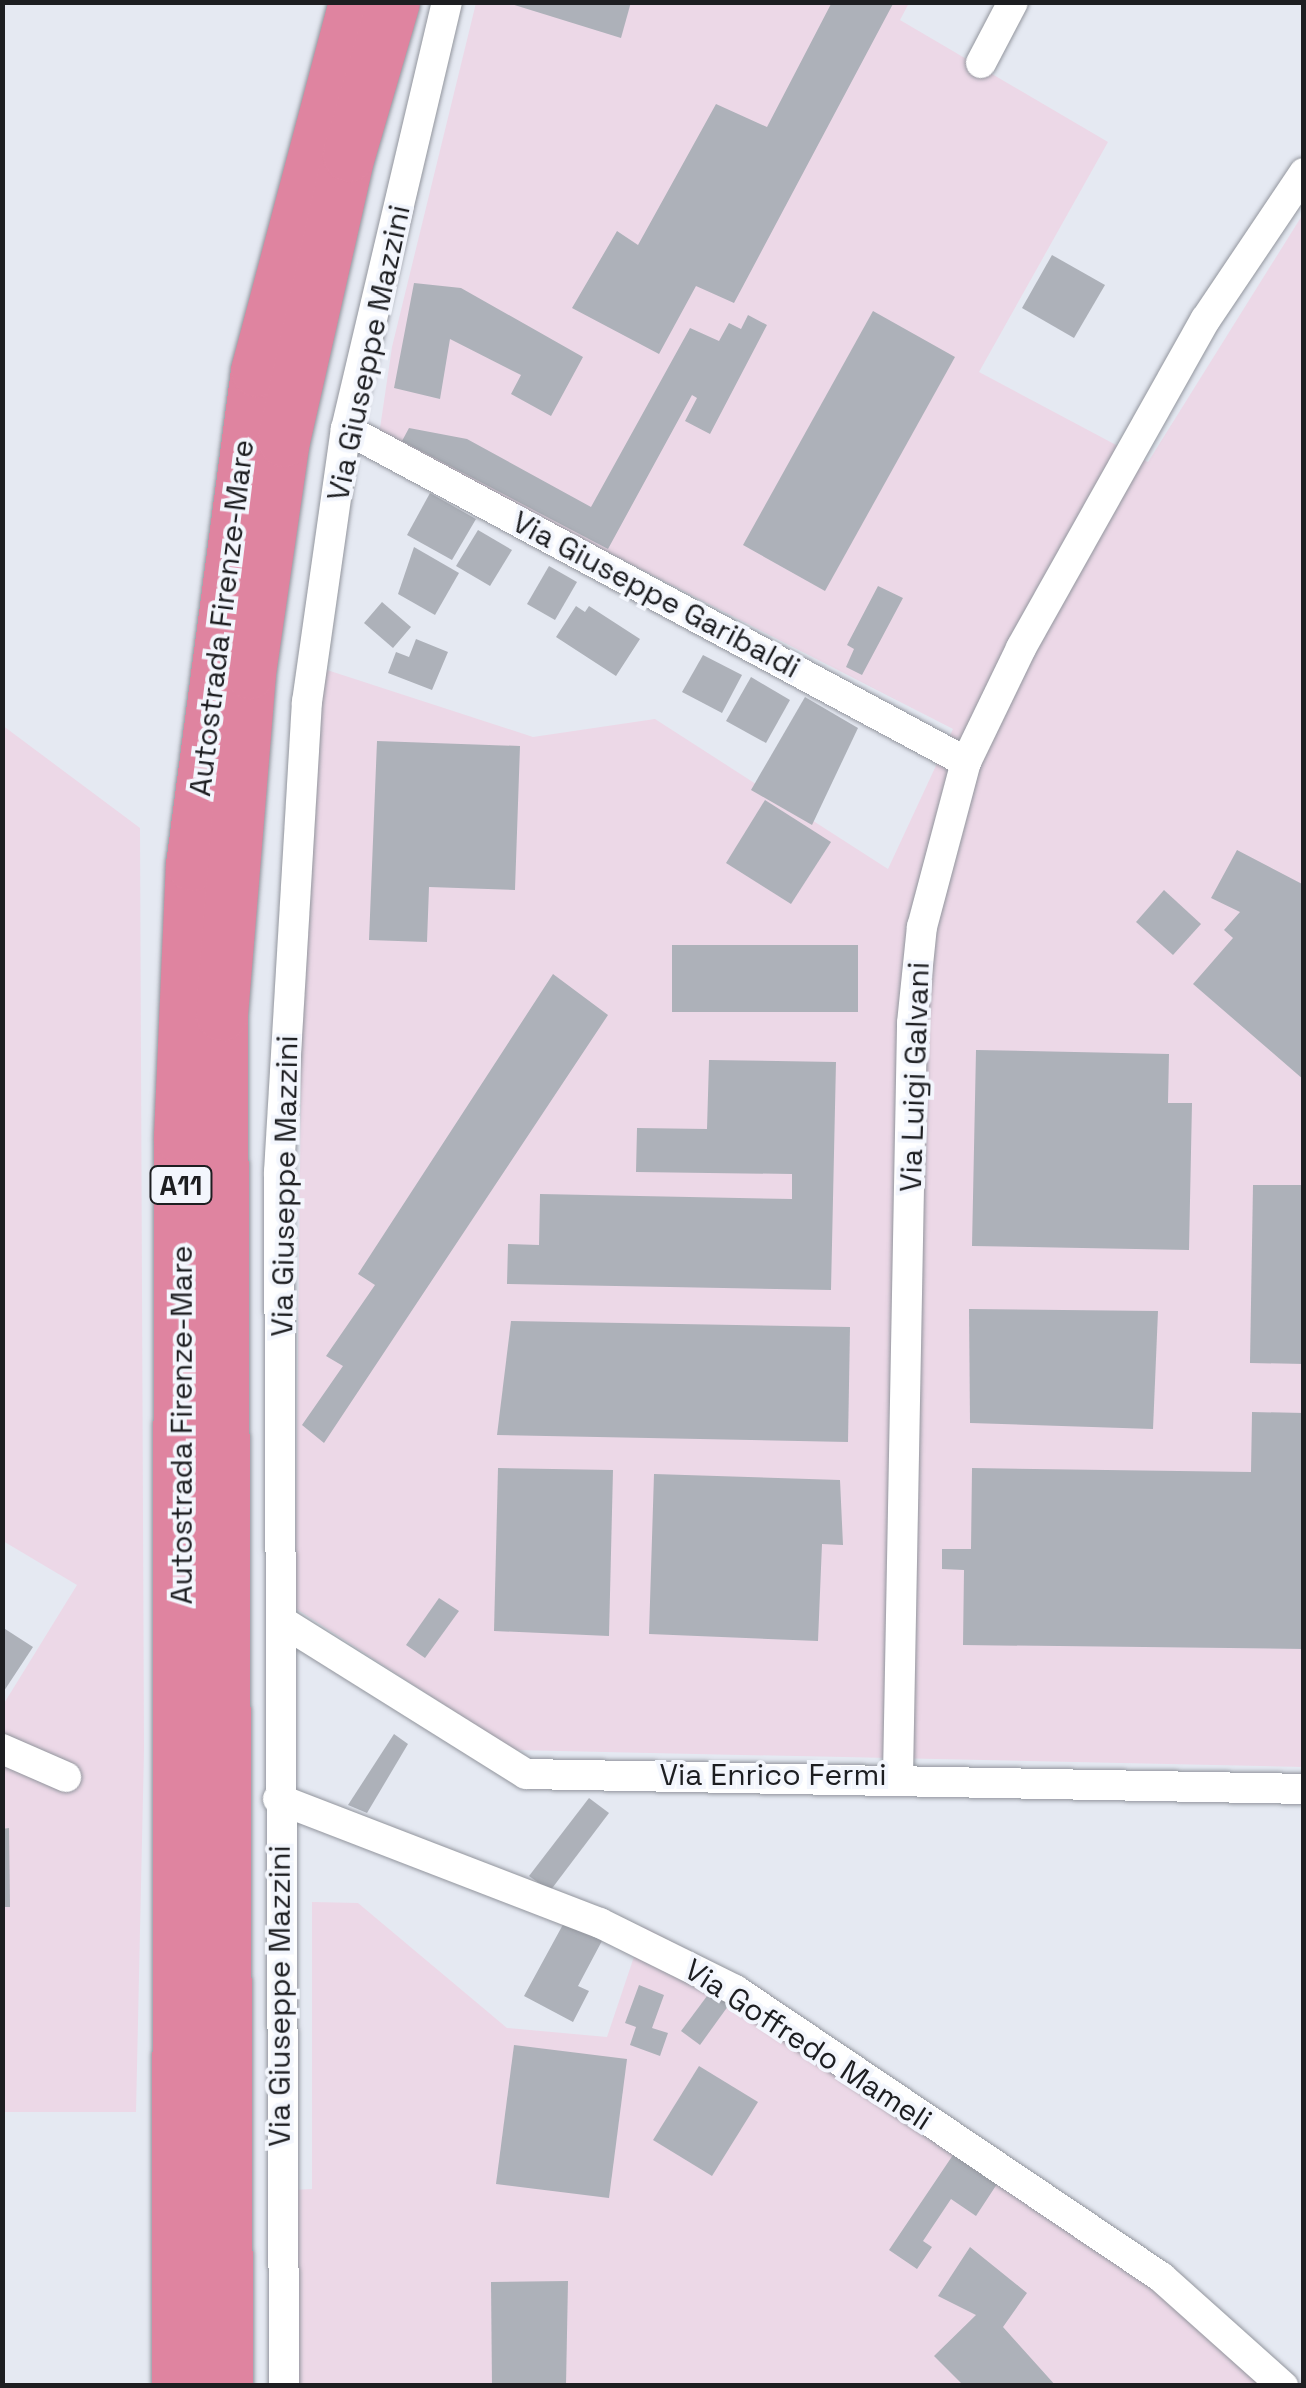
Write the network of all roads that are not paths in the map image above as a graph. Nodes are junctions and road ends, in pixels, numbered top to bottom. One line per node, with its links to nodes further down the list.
1 (355, 2): 15 (highway, Autostrada Firenze-Mare / A11)
2 (394, 2): 16 (highway, Autostrada Firenze-Mare / A11)
3 (447, 2): 7 (street, Via Giuseppe Mazzini)
4 (1013, 2): 5 (street)
5 (982, 63)
6 (1304, 174): 8 (street, Via Luigi Galvani)
7 (346, 429): 8 (street, Via Giuseppe Garibaldi); 9 (street, Via Giuseppe Mazzini)
8 (966, 762): 11 (street, Via Luigi Galvani)
9 (286, 1624): 11 (street, Via Enrico Fermi); 14 (street, Via Giuseppe Mazzini)
10 (2, 1749): 12 (street)
11 (898, 1776): 13 (street, Via Enrico Fermi)
12 (66, 1777)
13 (1304, 1789)
14 (278, 1799): 17 (street, Via Giuseppe Mazzini); 18 (street, Via Goffredo Mameli)
15 (178, 2386)
16 (226, 2386)
17 (284, 2386)
18 (1283, 2386)

